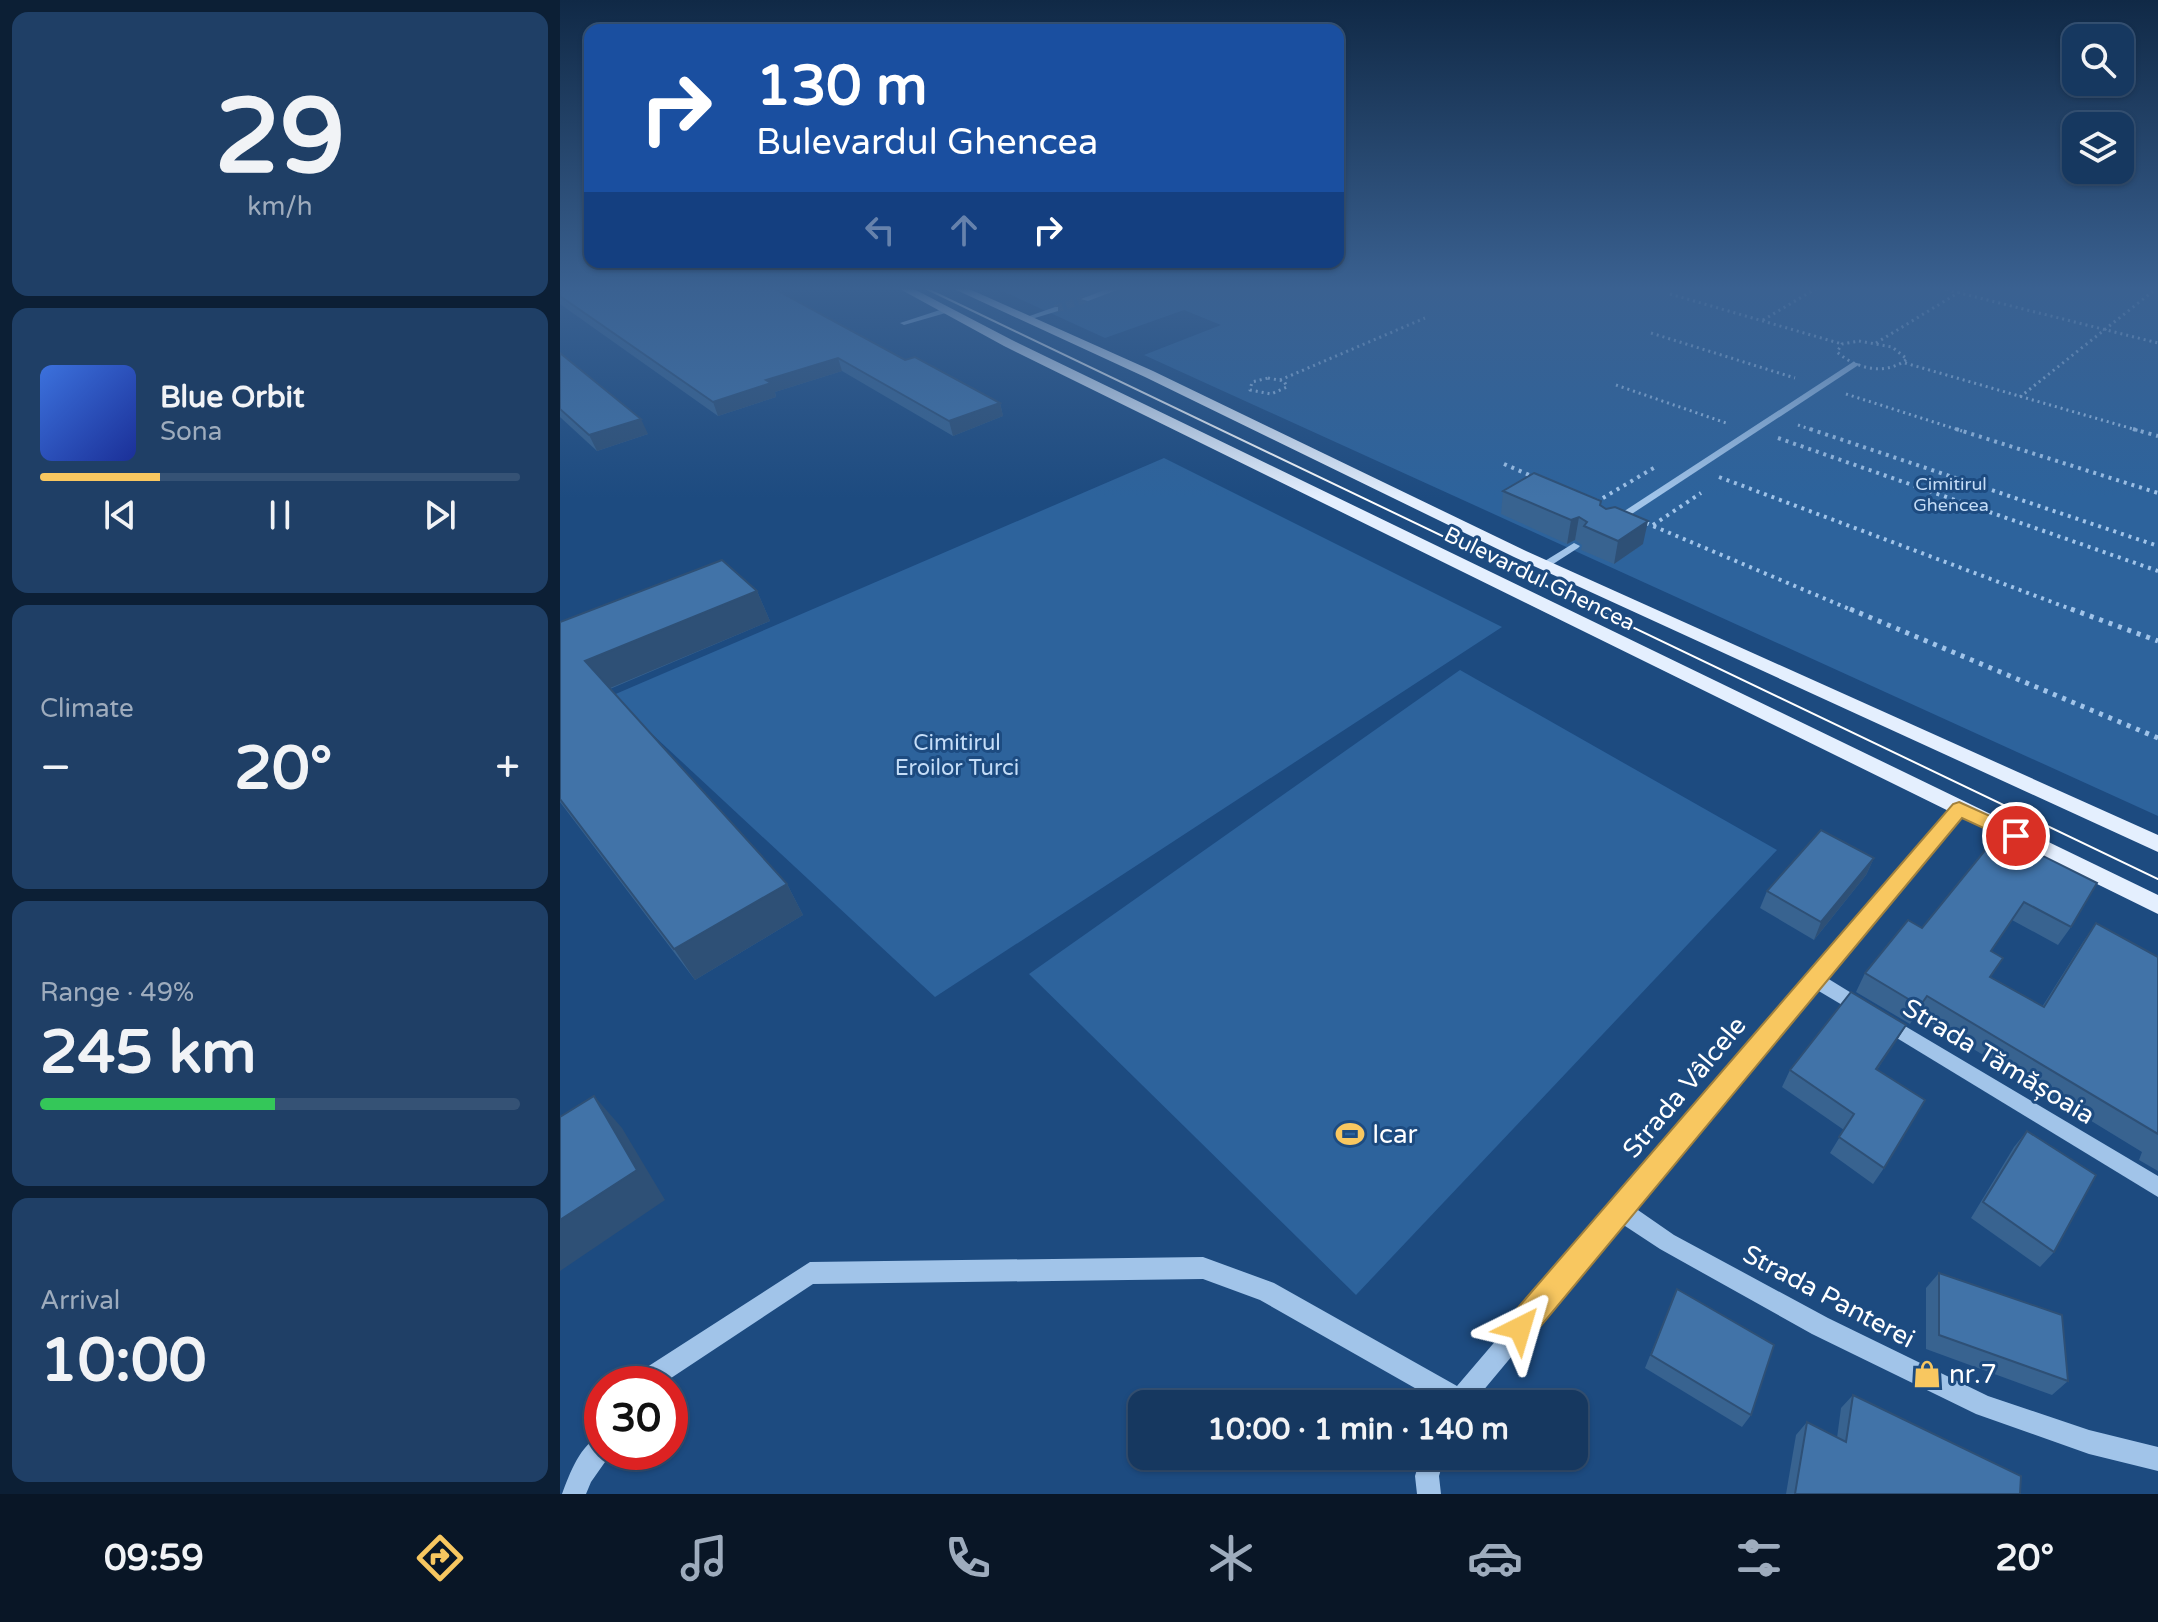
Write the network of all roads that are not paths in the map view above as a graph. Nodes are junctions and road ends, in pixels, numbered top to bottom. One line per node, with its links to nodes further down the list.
1 (1041, 358): 7 (main road, Bulevardul Ghencea)
2 (1112, 358): 6 (main road, Bulevardul Ghencea)
3 (1856, 364): 4 (street)
4 (1604, 527)
5 (1574, 546): 6 (street)
6 (1546, 564): 7 (main road); 9 (main road, Bulevardul Ghencea)
7 (1511, 588): 8 (main road, Bulevardul Ghencea)
8 (1959, 809): 10 (main road, Bulevardul Ghencea); 11 (street, Strada Vâlcele)
9 (2158, 844)
10 (2158, 905)
11 (1814, 979): 12 (street, Strada Tămășoaia); 13 (street, Strada Vâlcele)
12 (2158, 1187)
13 (1620, 1210): 16 (street, Strada Vâlcele); 17 (street, Strada Panterei)
14 (669, 1366): 15 (street)
15 (1437, 1390)
16 (1468, 1390)
17 (2158, 1459)
18 (585, 1470): 20 (street)
19 (1429, 1470): 21 (street)
20 (574, 1494)
21 (1429, 1494)

